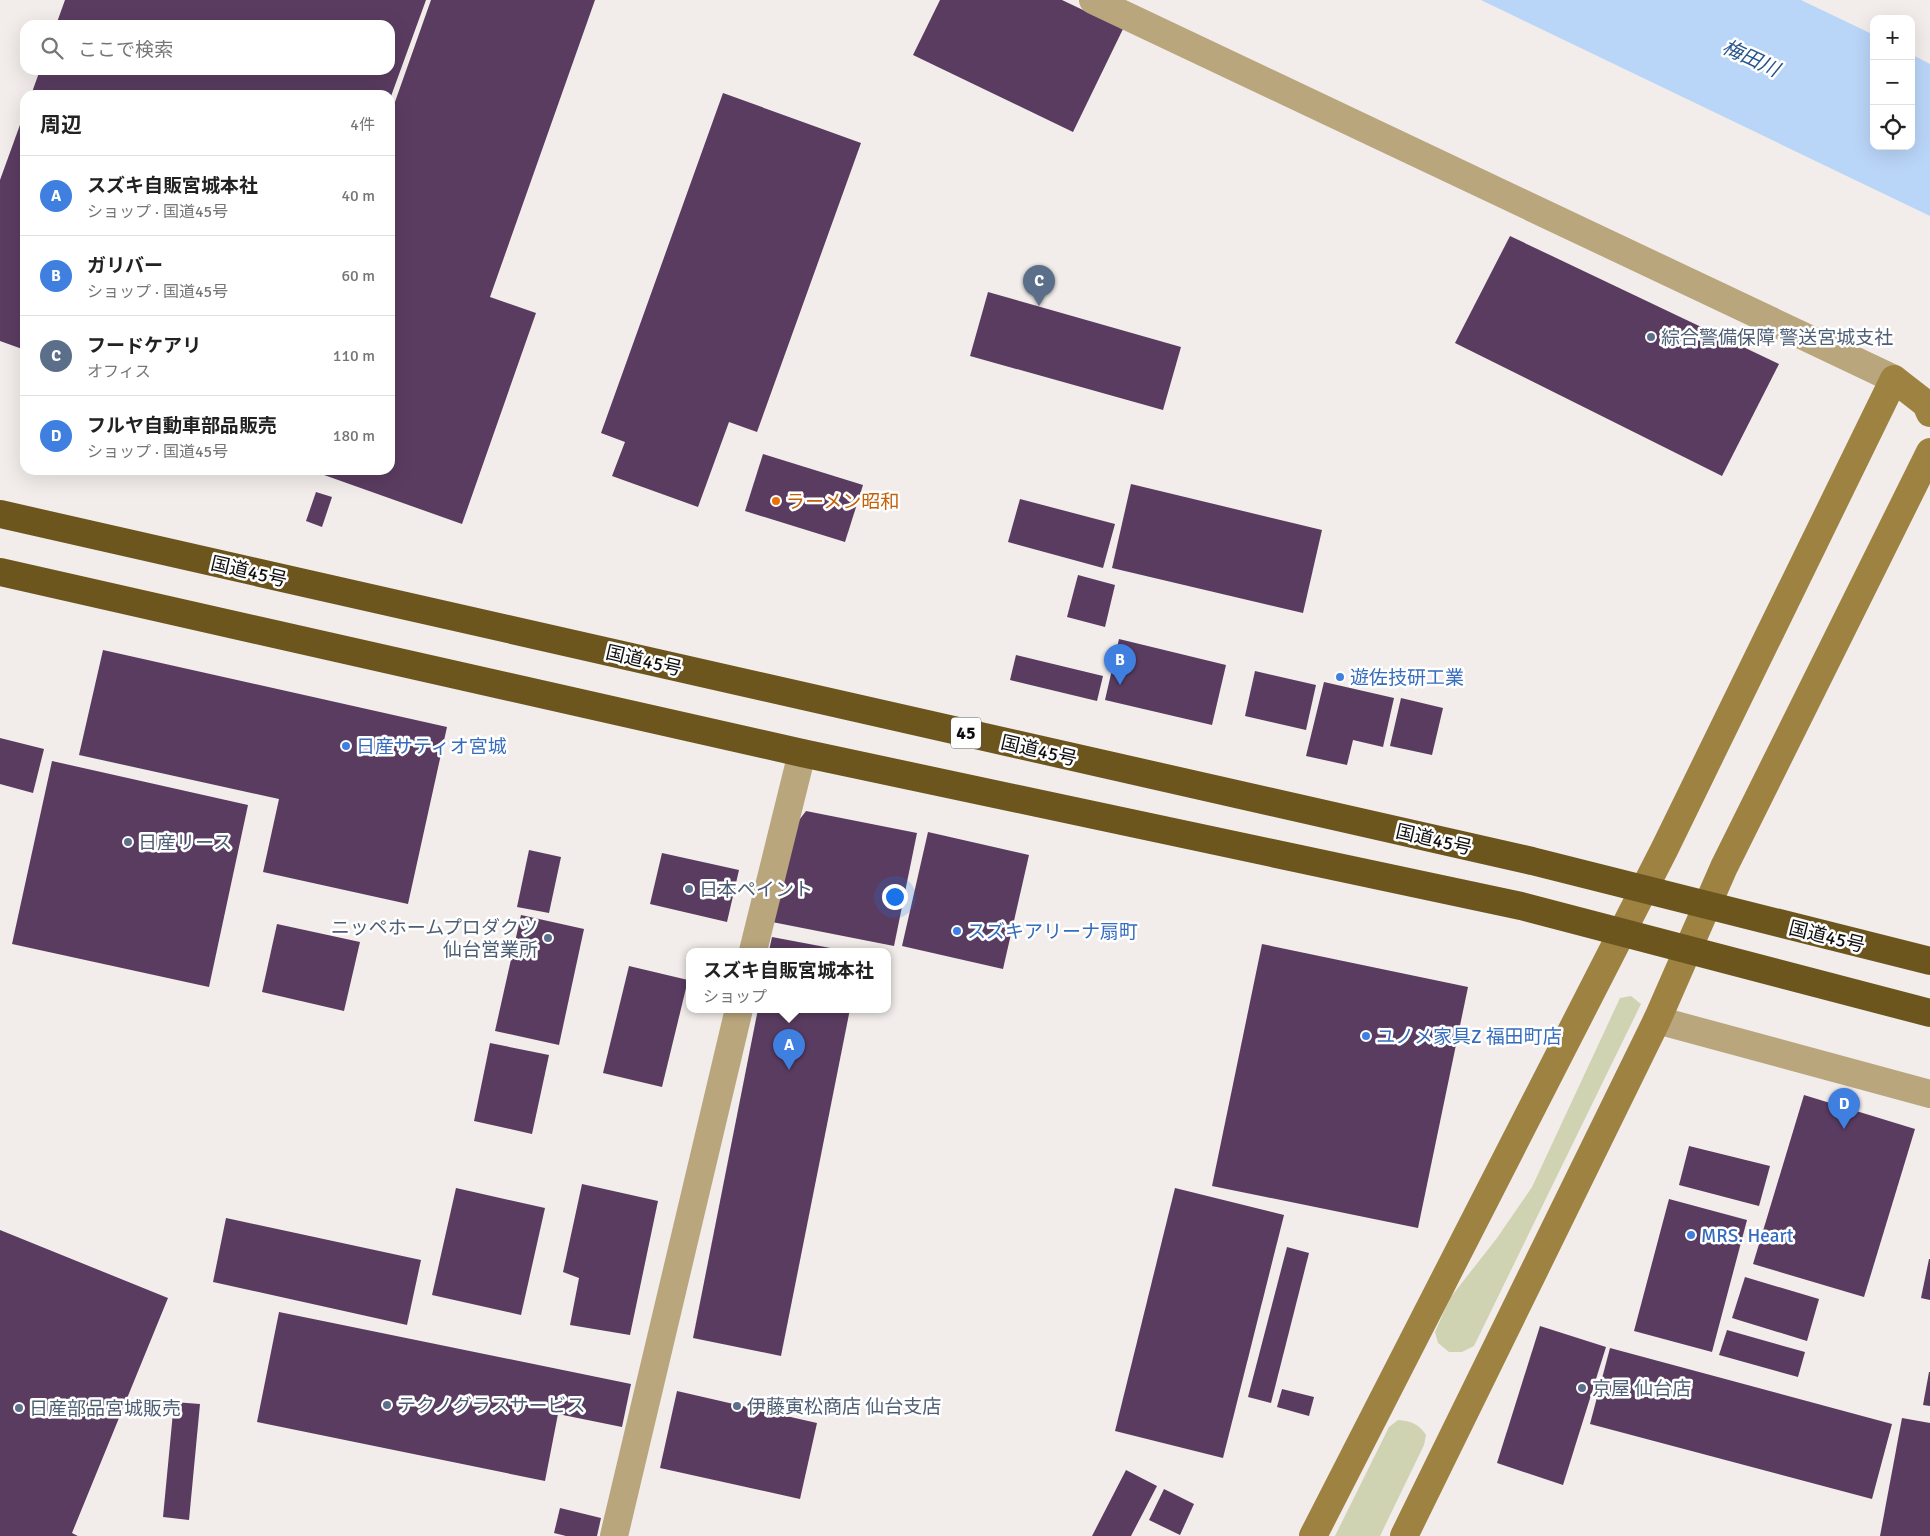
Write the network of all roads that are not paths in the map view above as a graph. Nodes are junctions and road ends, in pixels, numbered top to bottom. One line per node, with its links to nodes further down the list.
1 (1094, 0): 2 (street)
2 (1894, 379): 3 (street); 8 (street)
3 (1930, 413)
4 (1930, 452): 9 (street)
5 (0, 514): 8 (highway, 国道45号 / 45)
6 (0, 572): 7 (highway)
7 (802, 753): 10 (highway); 11 (street)
8 (1643, 889): 9 (highway, 国道45号 / 45); 10 (street)
9 (1706, 905): 12 (street); 13 (highway, 国道45号 / 45)
10 (1621, 933): 12 (highway); 19 (street)
11 (754, 948)
12 (1687, 949): 15 (highway); 16 (street)
13 (1930, 961)
14 (738, 1013): 18 (street)
15 (1930, 1013)
16 (1656, 1020): 17 (street); 20 (street)
17 (1930, 1094)
18 (614, 1536)
19 (1314, 1536)
20 (1404, 1536)

